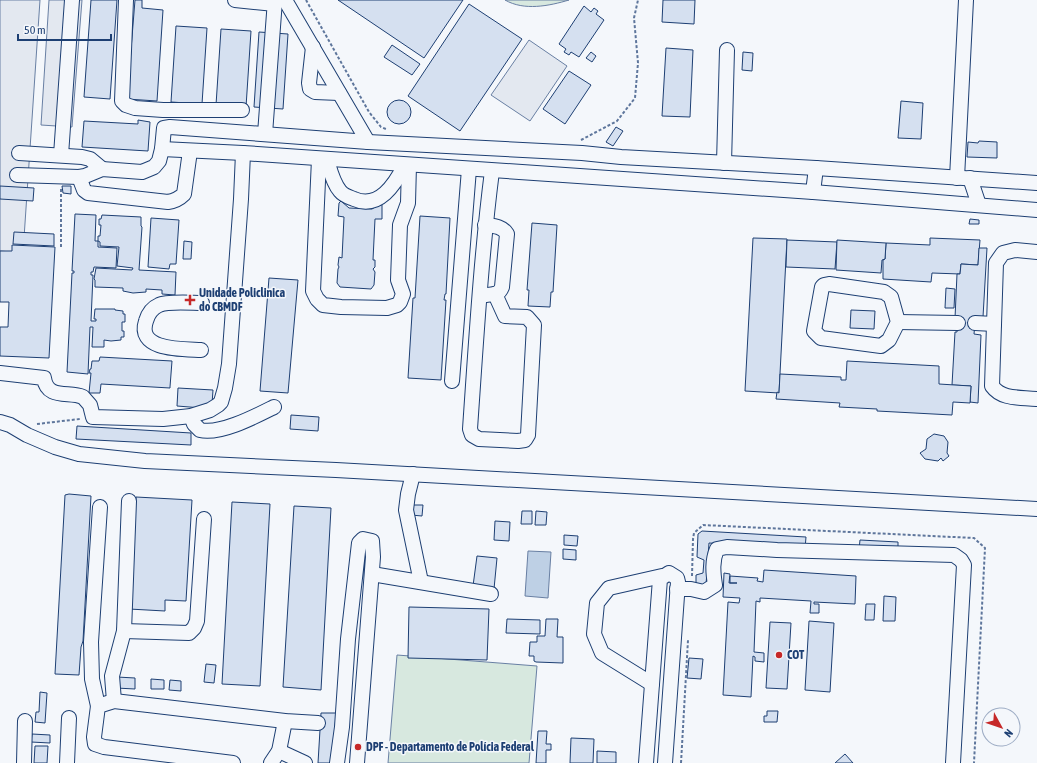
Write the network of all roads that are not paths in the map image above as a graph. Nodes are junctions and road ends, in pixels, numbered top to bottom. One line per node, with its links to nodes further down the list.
1 (72, 0): 20 (street)
2 (126, 0): 9 (street)
3 (235, 0): 5 (street)
4 (966, 0): 32 (street)
5 (278, 1): 6 (street); 13 (street)
6 (313, 47): 8 (street); 8 (street)
7 (727, 50): 23 (street)
8 (339, 94): 14 (street)
9 (163, 110): 10 (street); 11 (street)
10 (242, 110)
11 (164, 128): 12 (street); 16 (street)
12 (201, 129): 13 (street); 17 (street)
13 (265, 134): 14 (street)
14 (368, 142): 15 (street)
15 (426, 146): 21 (street); 25 (street)
16 (162, 150): 17 (street); 27 (street)
17 (194, 151): 19 (street); 31 (street)
18 (18, 153): 20 (street)
19 (243, 153): 22 (street); 52 (street)
20 (61, 155): 27 (street)
21 (621, 158): 23 (street); 33 (street)
22 (323, 159): 24 (street); 24 (street); 24 (street)
23 (724, 162): 26 (street)
24 (407, 165): 25 (street)
25 (427, 166): 28 (street)
26 (816, 168): 32 (street); 35 (street)
27 (102, 169): 31 (street)
28 (469, 169): 29 (street); 49 (street)
29 (492, 171): 33 (street); 38 (street)
30 (17, 175): 31 (street)
31 (79, 177)
32 (964, 178): 34 (street); 36 (street)
33 (621, 179): 35 (street)
34 (1037, 183)
35 (813, 192): 36 (street)
36 (979, 205): 37 (street)
37 (1037, 210)
38 (485, 225): 40 (street); 41 (street)
39 (1037, 252): 46 (street)
40 (495, 294): 41 (street); 41 (street)
41 (479, 295)
42 (202, 303): 47 (street)
43 (898, 322): 43 (street); 44 (street)
44 (958, 323)
45 (975, 323): 46 (street)
46 (994, 324): 50 (street)
47 (201, 350)
48 (0, 373): 52 (street)
49 (452, 381)
50 (1037, 399)
51 (274, 407): 52 (street)
52 (191, 416)
53 (0, 422): 54 (street)
54 (413, 474): 57 (street); 61 (street)
55 (129, 501): 64 (street)
56 (100, 507): 67 (street)
57 (1037, 508)
58 (204, 520): 64 (street)
59 (372, 574): 61 (street); 79 (street); 80 (street)
60 (662, 576): 62 (street); 65 (street); 65 (street)
61 (421, 582): 63 (street)
62 (684, 589): 82 (street); 83 (street)
63 (491, 594)
64 (124, 631): 66 (street)
65 (652, 684): 81 (street)
66 (114, 701): 67 (street); 70 (street)
67 (98, 706): 73 (street)
68 (69, 718): 75 (street)
69 (25, 721): 74 (street)
70 (285, 721): 71 (street); 72 (street)
71 (318, 723)
72 (279, 751): 77 (street); 78 (street)
73 (203, 761): 76 (street)
74 (24, 763)
75 (67, 763)
76 (233, 763)
77 (271, 763)
78 (305, 763)
79 (337, 763)
80 (357, 763)
81 (646, 763)
82 (665, 763)
83 (953, 763)

